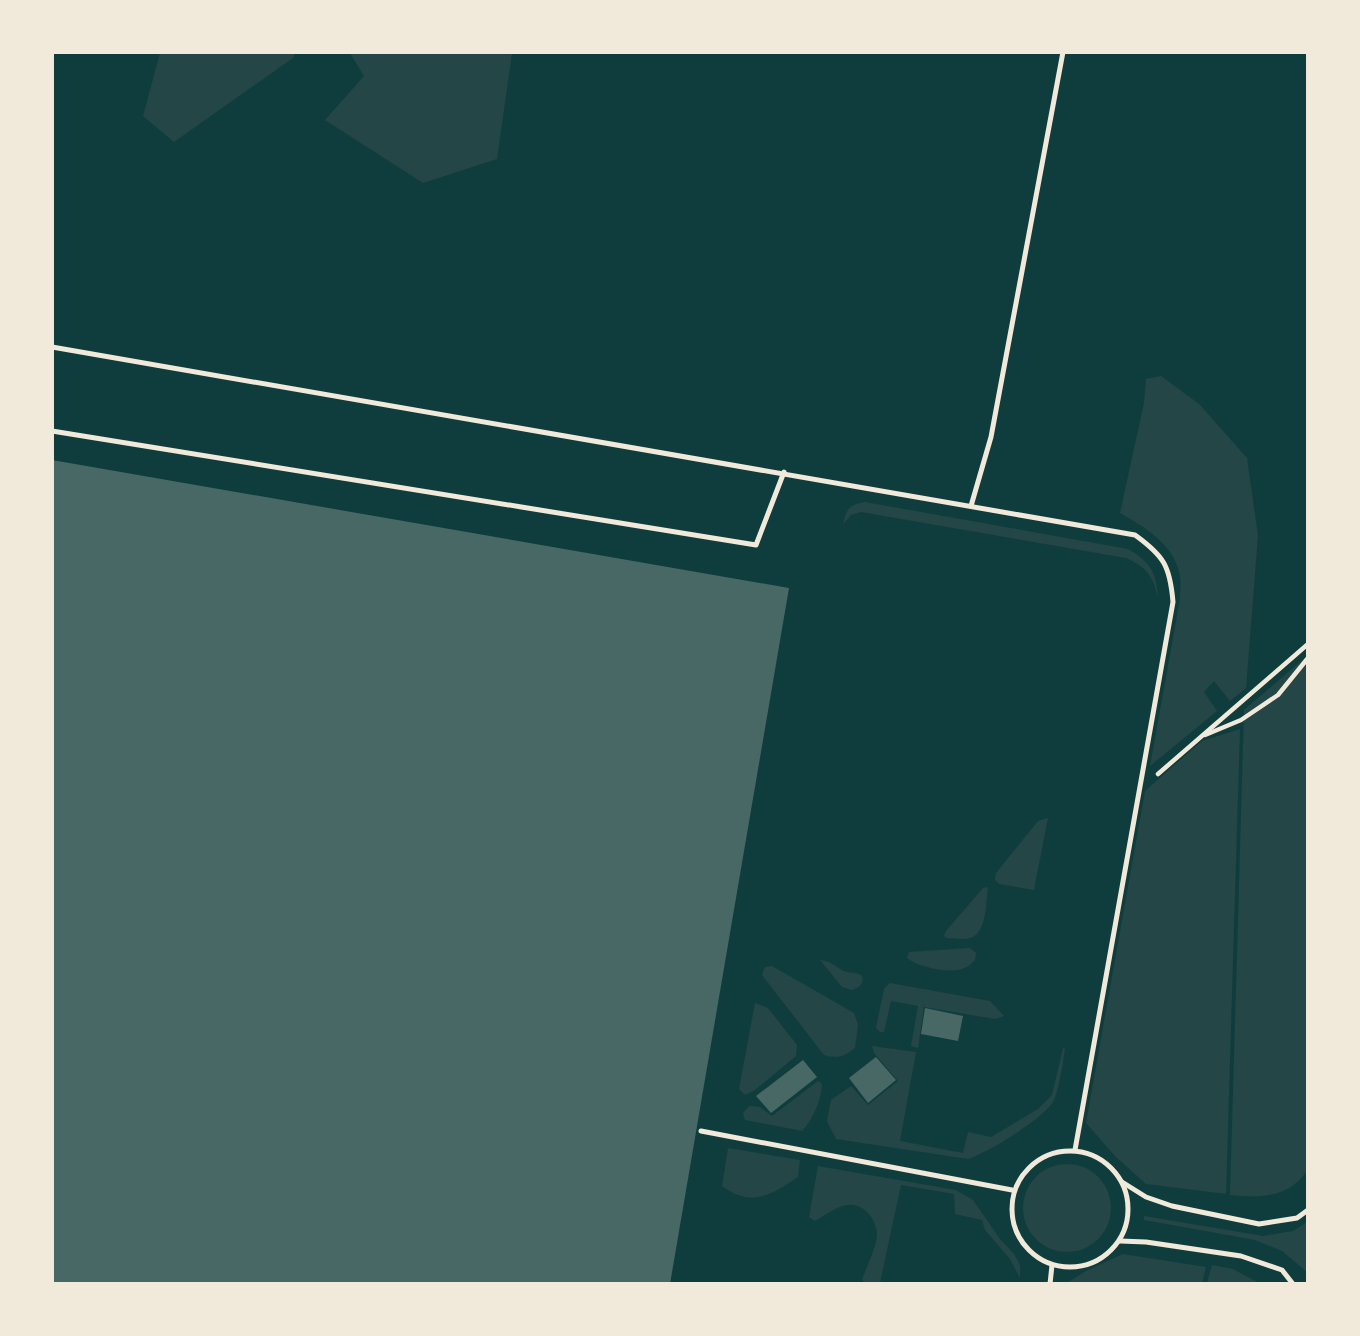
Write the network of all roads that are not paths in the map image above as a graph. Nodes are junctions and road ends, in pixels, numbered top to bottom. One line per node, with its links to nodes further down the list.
1 (1063, 52): 5 (lane)
2 (52, 346): 4 (lane)
3 (52, 431): 4 (lane)
4 (784, 472): 5 (lane)
5 (971, 506): 7 (lane)
6 (701, 1131): 9 (lane)
7 (1075, 1150): 8 (lane); 9 (lane)
8 (1122, 1182): 10 (lane); 11 (lane)
9 (1012, 1190): 12 (lane)
10 (1307, 1210)
11 (1120, 1241): 12 (lane); 14 (lane)
12 (1052, 1265): 13 (lane)
13 (1050, 1283)
14 (1293, 1283)

